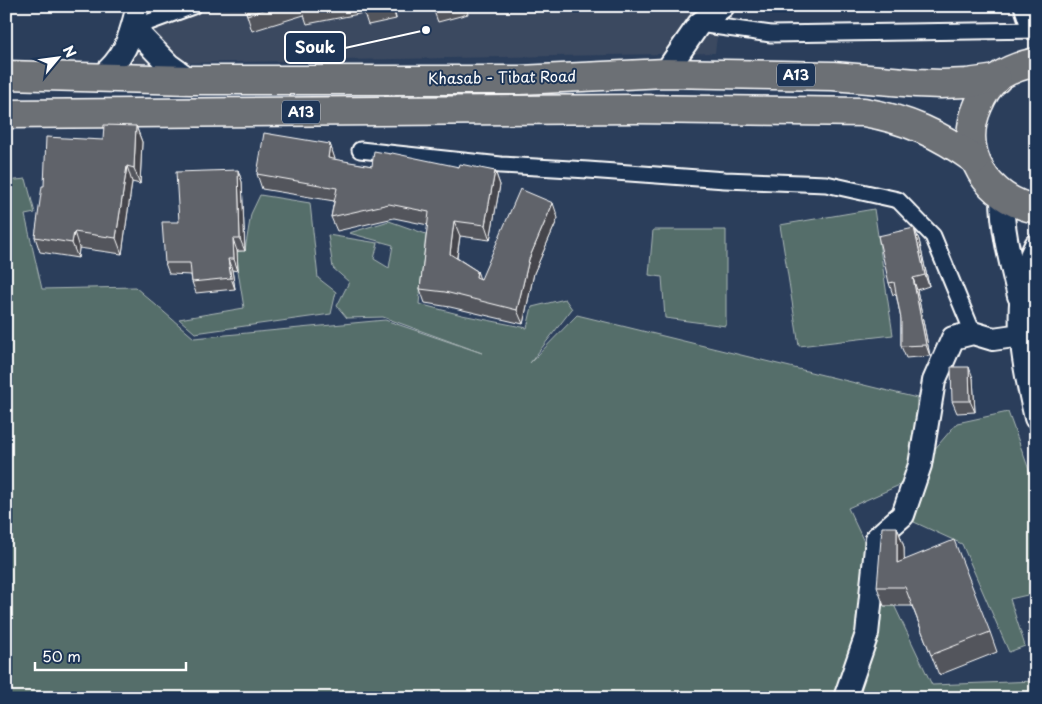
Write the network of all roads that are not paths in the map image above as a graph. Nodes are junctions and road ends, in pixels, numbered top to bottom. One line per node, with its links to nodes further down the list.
1 (138, 6): 6 (street)
2 (193, 6): 6 (street)
3 (723, 6): 5 (street)
4 (1022, 6): 7 (street)
5 (699, 24): 7 (street); 9 (street)
6 (132, 28): 11 (street); 13 (street)
7 (1033, 30)
8 (1036, 62): 12 (highway, A13)
9 (665, 73): 12 (highway, Khasab - Tibat Road / A13); 13 (highway, Khasab - Tibat Road / A13)
10 (6, 76): 11 (highway, Khasab - Tibat Road / A13)
11 (99, 78): 13 (highway, Khasab - Tibat Road / A13)
12 (997, 79): 16 (highway, A13)
13 (190, 80)
14 (6, 114): 16 (highway, A13)
15 (360, 150): 21 (street)
16 (975, 160): 17 (highway, A13)
17 (1002, 196): 18 (highway, A13); 20 (street)
18 (1036, 209)
19 (1036, 245): 20 (street)
20 (1020, 300): 22 (street)
21 (973, 333): 22 (street); 24 (street)
22 (1021, 335): 23 (street)
23 (1036, 418)
24 (845, 698)

